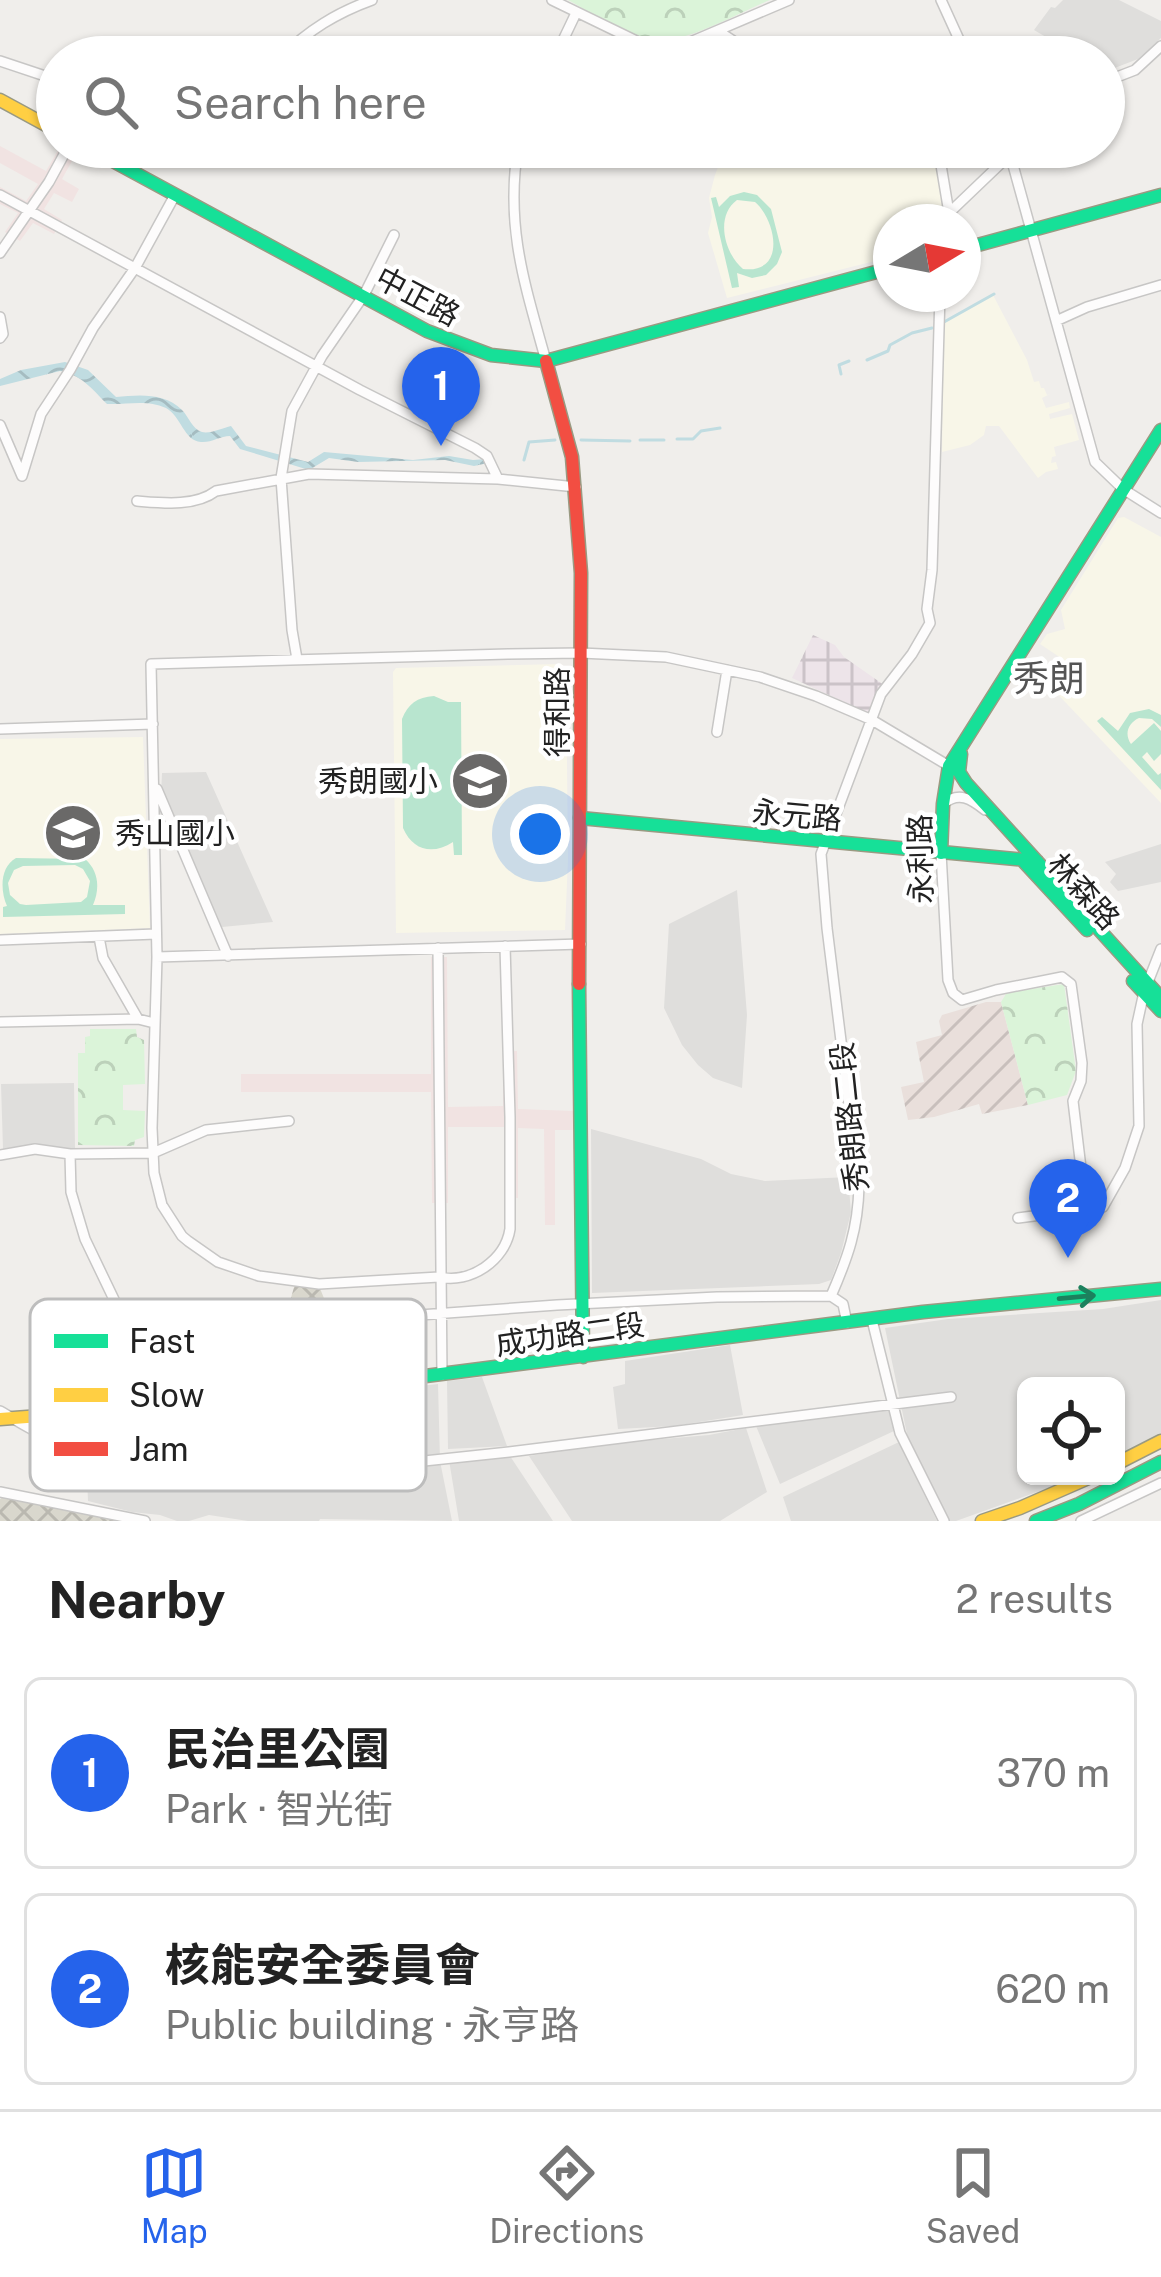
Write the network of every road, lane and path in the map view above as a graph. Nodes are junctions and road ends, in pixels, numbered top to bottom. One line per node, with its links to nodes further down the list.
1 (372, 0): 7 (street)
2 (552, 0): 5 (street)
3 (789, 0): 6 (street)
4 (941, 0): 12 (street)
5 (576, 13): 8 (street); 9 (street)
6 (718, 31): 10 (street); 11 (street)
7 (305, 36)
8 (565, 36)
9 (632, 36)
10 (706, 36)
11 (726, 36)
12 (957, 36)
13 (1161, 46): 16 (street)
14 (0, 62): 15 (street)
15 (36, 73)
16 (1125, 74)
17 (0, 100): 18 (street)
18 (36, 119)
19 (55, 168): 30 (street)
20 (126, 168): 26 (street, 中正路)
21 (516, 168): 43 (street, 得和路)
22 (941, 168): 28 (street)
23 (995, 168): 29 (street)
24 (1017, 168): 31 (street)
25 (0, 195): 30 (street)
26 (175, 195): 35 (street); 38 (street, 中正路)
27 (1161, 195): 31 (street)
28 (946, 204)
29 (961, 204)
30 (29, 210): 34 (street); 35 (street)
31 (1030, 230): 33 (street); 41 (street)
32 (394, 235): 38 (street)
33 (981, 244)
34 (0, 254)
35 (135, 268): 44 (street); 45 (street)
36 (873, 273): 43 (street, 中正路)
37 (1161, 284): 41 (street)
38 (364, 295): 43 (street, 中正路); 44 (street)
39 (939, 312): 56 (street, 秀朗路二段)
40 (0, 317): 42 (street)
41 (1056, 321): 50 (street)
42 (0, 338)
43 (546, 361): 49 (street, 得和路)
44 (317, 366): 47 (street); 48 (street)
45 (0, 425)
46 (1161, 430): 50 (street, 永利路)
47 (281, 478): 48 (street); 51 (street); 54 (street)
48 (498, 479): 49 (street)
49 (576, 488): 53 (street, 得和路)
50 (1123, 490): 52 (street); 60 (street, 永利路)
51 (136, 501)
52 (1161, 513)
53 (581, 653): 54 (street); 55 (street); 64 (street, 得和路)
54 (297, 659): 57 (street)
55 (727, 670): 56 (street); 59 (street)
56 (872, 720): 61 (street); 66 (street, 秀朗路二段)
57 (153, 724): 58 (street); 62 (street)
58 (0, 729)
59 (717, 732)
60 (967, 736): 61 (street, 永利路); 65 (street, 林森路)
61 (950, 766): 63 (street, 永利路)
62 (154, 783): 70 (street); 77 (street)
63 (943, 804): 65 (street); 67 (street, 永利路)
64 (580, 818): 66 (street, 永元路); 73 (street, 得和路)
65 (1007, 828): 68 (street); 69 (street, 林森路)
66 (825, 842): 67 (street, 永元路); 93 (street, 秀朗路二段)
67 (941, 853): 68 (street, 永元路); 89 (street, 永利路)
68 (1014, 859): 69 (street, 林森路); 79 (street, 林森路)
69 (1036, 861): 79 (street, 林森路)
70 (156, 934): 71 (street); 78 (street)
71 (99, 937): 72 (street); 82 (street)
72 (0, 940)
73 (580, 944): 74 (street); 95 (street, 得和路)
74 (505, 946): 75 (street); 91 (street)
75 (438, 948): 77 (street); 91 (street)
76 (1160, 953): 79 (street)
77 (228, 956): 78 (street)
78 (157, 957): 84 (street)
79 (1146, 988): 80 (street, 林森路); 81 (street, 林森路); 89 (street)
80 (1161, 998)
81 (1161, 1011)
82 (138, 1019): 83 (street); 84 (street)
83 (0, 1022)
84 (154, 1023): 86 (street)
85 (289, 1121): 86 (street)
86 (153, 1153): 87 (street); 91 (street)
87 (70, 1154): 88 (street); 94 (street)
88 (5, 1155)
89 (1086, 1210): 90 (street)
90 (1018, 1218)
91 (440, 1277): 96 (street)
92 (1161, 1289): 98 (street, 成功路二段, one-way to 92)
93 (831, 1296): 95 (street); 99 (street)
94 (114, 1299)
95 (580, 1305): 96 (street); 100 (street, 得和路)
96 (441, 1314): 97 (street); 101 (street)
97 (426, 1315)
98 (872, 1320): 99 (street, 成功路二段); 104 (street)
99 (847, 1323): 100 (street, 成功路二段)
100 (583, 1357): 101 (street, 成功路二段)
101 (442, 1375): 102 (street, 成功路二段)
102 (426, 1377)
103 (951, 1397): 104 (street)
104 (892, 1404): 107 (street); 113 (street)
105 (1161, 1441): 106 (street)
106 (1125, 1459)
107 (426, 1461)
108 (1161, 1462): 115 (street)
109 (1161, 1483): 116 (street)
110 (1072, 1485): 114 (street)
111 (0, 1492): 112 (street)
112 (145, 1521)
113 (944, 1521)
114 (982, 1521)
115 (1036, 1521)
116 (1081, 1521)

